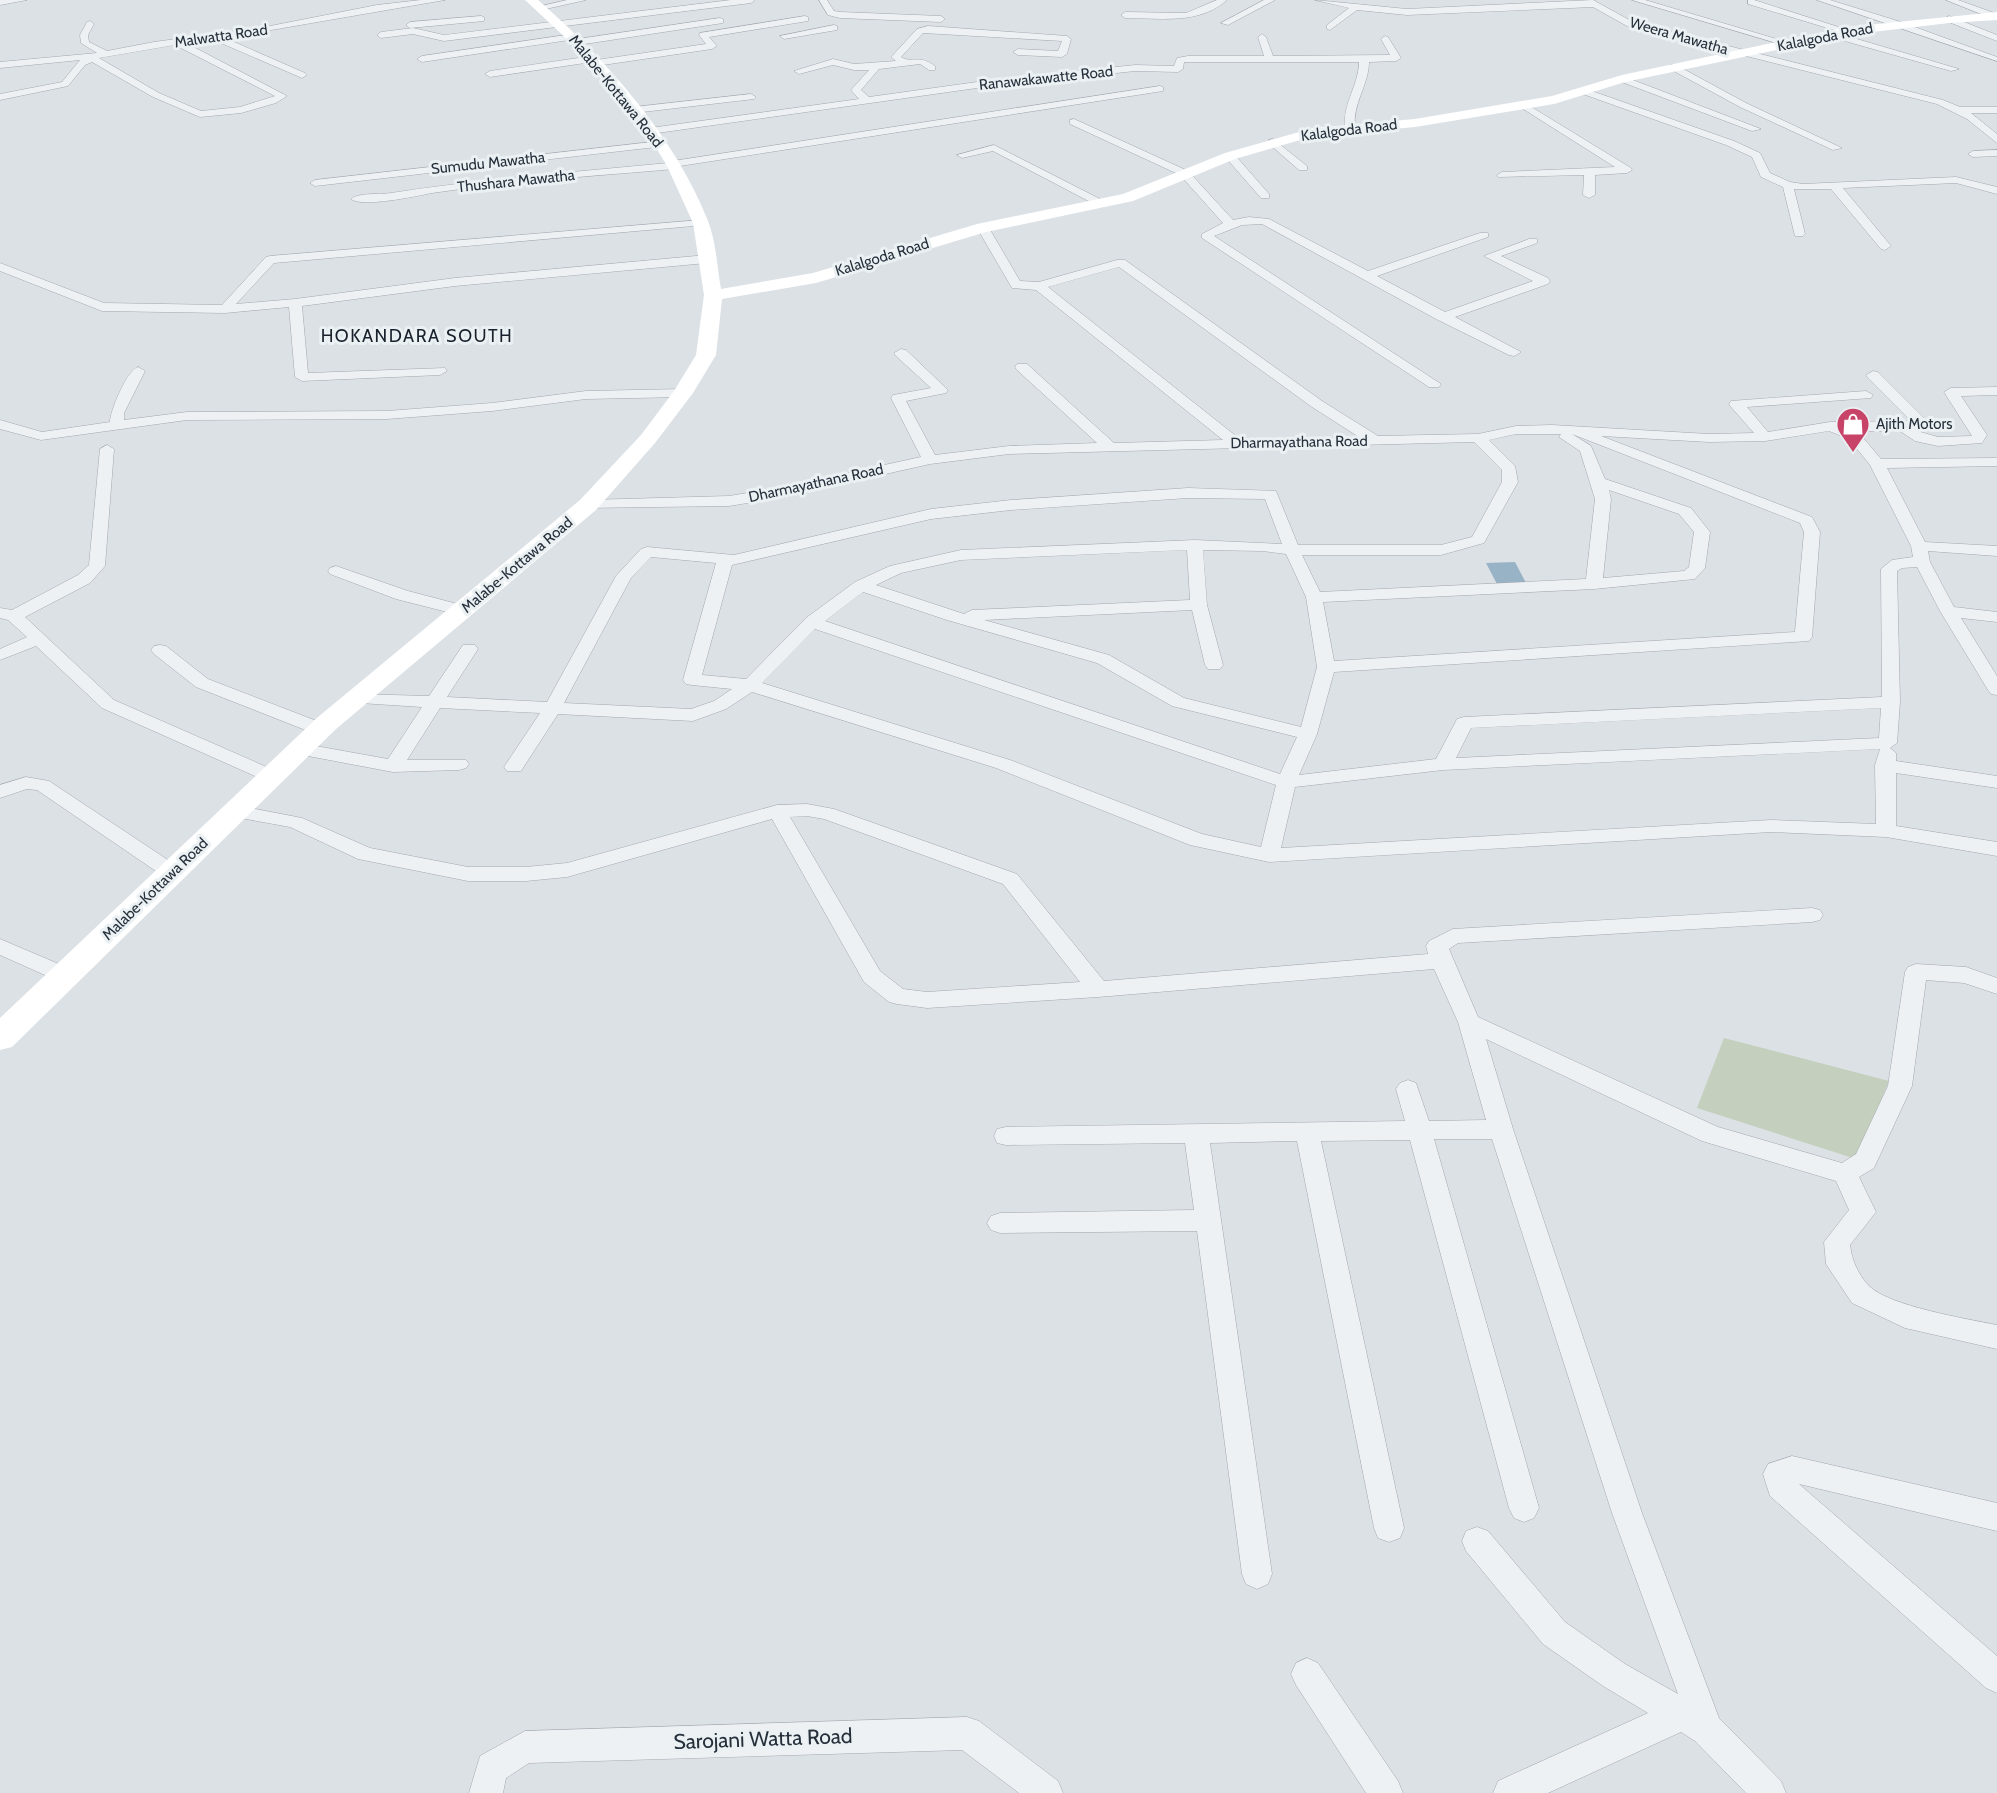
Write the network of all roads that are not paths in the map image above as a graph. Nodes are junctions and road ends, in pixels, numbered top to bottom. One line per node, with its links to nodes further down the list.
1 (23, 0): 13 (street)
2 (441, 0): 35 (street, Malwatta Road)
3 (582, 0): 27 (street)
4 (751, 0): 27 (street)
5 (823, 0): 22 (street)
6 (1223, 0): 19 (street)
7 (1271, 0): 25 (street)
8 (1319, 0): 16 (street)
9 (1636, 0): 41 (street)
10 (1821, 0): 28 (street)
11 (1950, 0): 18 (street)
12 (1979, 0): 18 (street)
13 (0, 2)
14 (1590, 2): 16 (street); 45 (street, Weera Mawatha)
15 (1751, 2): 32 (street)
16 (1356, 7): 30 (street)
17 (590, 8): 27 (street)
18 (1996, 13): 23 (street, Kalalgoda Road)
19 (1125, 15)
20 (492, 19): 29 (street)
21 (805, 19): 43 (street)
22 (948, 19)
23 (1948, 19): 28 (street, Kalalgoda Road); 38 (street)
24 (728, 20): 27 (street)
25 (1225, 23)
26 (90, 24): 46 (street)
27 (557, 24): 34 (street); 43 (street); 49 (street); 60 (street); 72 (street, Malabe-Kottawa Road)
28 (1898, 24): 32 (street, Kalalgoda Road); 51 (street)
29 (390, 26)
30 (1330, 27)
31 (834, 28): 36 (street)
32 (1847, 31): 33 (street, Kalalgoda Road)
33 (1830, 34): 41 (street, Kalalgoda Road); 57 (street)
34 (381, 35)
35 (214, 36): 40 (street, Malwatta Road); 61 (street)
36 (779, 36)
37 (1262, 37): 48 (street)
38 (1997, 38)
39 (1385, 39): 50 (street, Ranawakawatte Road)
40 (176, 42): 46 (street, Malwatta Road); 47 (street)
41 (1786, 43): 45 (street, Kalalgoda Road)
42 (723, 45): 43 (street)
43 (712, 46)
44 (1018, 52): 52 (street)
45 (1740, 53): 54 (street, Kalalgoda Road); 73 (street, Weera Mawatha)
46 (105, 54): 47 (street, Malwatta Road)
47 (91, 58): 53 (street, Malwatta Road); 66 (street)
48 (1269, 58): 50 (street, Ranawakawatte Road); 59 (street, Ranawakawatte Road)
49 (422, 59)
50 (1364, 59): 76 (street)
51 (1995, 59)
52 (905, 63): 55 (street); 56 (street)
53 (0, 65)
54 (1673, 67): 62 (street, Kalalgoda Road); 82 (street)
55 (876, 68): 58 (street); 69 (street)
56 (932, 68)
57 (1954, 69)
58 (799, 71)
59 (1094, 72): 63 (street); 68 (street, Ranawakawatte Road)
60 (490, 74)
61 (302, 75)
62 (1622, 79): 65 (street, Kalalgoda Road); 77 (street)
63 (1110, 82)
64 (1160, 89): 88 (street, Thushara Mawatha)
65 (1584, 91): 70 (street, Kalalgoda Road); 94 (street)
66 (0, 97)
67 (751, 97): 72 (street)
68 (888, 98): 69 (street, Ranawakawatte Road); 71 (street)
69 (867, 101): 79 (street, Ranawakawatte Road)
70 (1523, 105): 76 (street, Kalalgoda Road); 90 (street)
71 (900, 107)
72 (634, 110): 79 (street, Malabe-Kottawa Road)
73 (1961, 110): 74 (street); 78 (street)
74 (1997, 110)
75 (1074, 122): 91 (street)
76 (1350, 128): 81 (street, Kalalgoda Road)
77 (1756, 129)
78 (1993, 131): 80 (street)
79 (655, 136): 85 (street); 88 (street, Malabe-Kottawa Road); 93 (street, Sumudu Mawatha)
80 (1997, 140)
81 (1273, 142): 87 (street, Kalalgoda Road); 89 (street)
82 (1837, 148)
83 (1997, 153): 84 (street)
84 (1973, 154)
85 (456, 155)
86 (962, 155): 100 (street)
87 (1230, 156): 91 (street, Kalalgoda Road); 98 (street)
88 (674, 165): 99 (street, Thushara Mawatha); 101 (street, Malabe-Kottawa Road)
89 (1303, 168)
90 (1590, 172): 92 (street); 97 (street)
91 (1184, 173): 100 (street, Kalalgoda Road); 102 (street)
92 (1502, 175)
93 (315, 183)
94 (1788, 185): 95 (street); 104 (street)
95 (1834, 185): 96 (street); 107 (street)
96 (1997, 190)
97 (1589, 195)
98 (1265, 196)
99 (357, 199)
100 (1102, 204): 103 (street, Kalalgoda Road)
101 (701, 223): 108 (street, Malabe-Kottawa Road); 114 (street)
102 (1230, 224): 110 (street); 122 (street)
103 (983, 228): 111 (street); 112 (street, Kalalgoda Road)
104 (1799, 234)
105 (1484, 235): 110 (street)
106 (1533, 241): 115 (street)
107 (1885, 246)
108 (707, 259): 112 (street, Malabe-Kottawa Road); 113 (street)
109 (0, 267): 114 (street)
110 (1368, 275): 115 (street)
111 (1039, 286): 134 (street); 135 (street)
112 (713, 295): 124 (street, Malabe-Kottawa Road)
113 (295, 303): 114 (street); 120 (street)
114 (225, 309)
115 (1443, 317): 116 (street)
116 (1514, 352)
117 (901, 353): 138 (street)
118 (1022, 367): 136 (street)
119 (138, 371): 127 (street)
120 (440, 371)
121 (1873, 375): 129 (street)
122 (1434, 384)
123 (1997, 391): 129 (street)
124 (683, 393): 127 (street); 142 (street, Malabe-Kottawa Road)
125 (1866, 394): 132 (street)
126 (0, 424): 127 (street)
127 (117, 426)
128 (1830, 426): 129 (street, Dharmayathana Road); 132 (street, Dharmayathana Road); 140 (street)
129 (1905, 427)
130 (1552, 429): 131 (street, Dharmayathana Road); 133 (street, Dharmayathana Road); 141 (street)
131 (1573, 431): 132 (street, Dharmayathana Road); 165 (street)
132 (1765, 437)
133 (1478, 438): 134 (street, Dharmayathana Road); 144 (street)
134 (1377, 441): 135 (street, Dharmayathana Road)
135 (1236, 443): 136 (street, Dharmayathana Road)
136 (1109, 446): 138 (street, Dharmayathana Road)
137 (107, 449): 155 (street)
138 (930, 460): 142 (street, Dharmayathana Road)
139 (1997, 462): 140 (street)
140 (1877, 464): 146 (street)
141 (1599, 482): 149 (street); 149 (street)
142 (588, 505): 153 (street, Malabe-Kottawa Road)
143 (1195, 545): 144 (street); 150 (street); 152 (street)
144 (1292, 550): 147 (street); 151 (street)
145 (1997, 551): 146 (street)
146 (1921, 554): 154 (street); 170 (street)
147 (725, 560): 166 (street); 171 (street)
148 (336, 571): 153 (street)
149 (1594, 584): 151 (street)
150 (861, 586): 156 (street); 158 (street)
151 (1314, 597): 165 (street)
152 (1199, 605): 156 (street); 163 (street)
153 (463, 611): 168 (street, Malabe-Kottawa Road)
154 (1948, 611): 157 (street); 164 (street)
155 (7, 614): 159 (street)
156 (953, 616): 173 (street)
157 (1997, 617)
158 (813, 622): 166 (street); 182 (street)
159 (38, 639): 162 (street); 181 (street)
160 (469, 649): 169 (street)
161 (160, 650): 172 (street)
162 (0, 655)
163 (1214, 665)
164 (1989, 665): 167 (street)
165 (1326, 667): 173 (street)
166 (750, 685): 171 (street); 189 (street)
167 (1997, 690)
168 (360, 698): 169 (street); 172 (street, Malabe-Kottawa Road)
169 (435, 702): 171 (street); 179 (street)
170 (1891, 702): 174 (street); 177 (street)
171 (552, 709): 180 (street)
172 (320, 729): 175 (street, Malabe-Kottawa Road)
173 (1308, 734): 182 (street)
174 (1888, 743): 177 (street); 178 (street)
175 (299, 750): 179 (street); 181 (street, Malabe-Kottawa Road)
176 (459, 764): 179 (street)
177 (1443, 765): 182 (street)
178 (1885, 765): 183 (street); 187 (street)
179 (393, 766)
180 (514, 766)
181 (272, 776): 186 (street, Malabe-Kottawa Road)
182 (1286, 782): 189 (street)
183 (1997, 782)
184 (0, 792): 190 (street)
185 (777, 811): 186 (street); 196 (street); 196 (street)
186 (235, 812): 190 (street, Malabe-Kottawa Road)
187 (1886, 831): 188 (street); 189 (street)
188 (1997, 849)
189 (1269, 855)
190 (173, 873): 194 (street, Malabe-Kottawa Road)
191 (1812, 915): 193 (street)
192 (0, 946): 194 (street)
193 (1441, 961): 196 (street); 197 (street)
194 (65, 976): 198 (street, Malabe-Kottawa Road)
195 (1997, 986): 205 (street)
196 (1098, 989)
197 (1469, 1022): 200 (street); 205 (street)
198 (0, 1038)
199 (1408, 1089): 201 (street)
200 (1501, 1129): 201 (street); 216 (street)
201 (1419, 1130): 202 (street); 209 (street)
202 (1307, 1132): 203 (street); 211 (street)
203 (1196, 1133): 204 (street); 206 (street)
204 (1006, 1136)
205 (1845, 1174): 208 (street)
206 (1208, 1220): 207 (street); 213 (street)
207 (1000, 1223)
208 (1997, 1337)
209 (1524, 1508)
210 (1997, 1517): 215 (street)
211 (1389, 1528)
212 (1477, 1541): 216 (street)
213 (1257, 1574)
214 (1307, 1674): 219 (street)
215 (1997, 1677)
216 (1694, 1722): 220 (street); 221 (street)
217 (486, 1793): 218 (street, Sarojani Watta Road)
218 (1046, 1793)
219 (1386, 1793)
220 (1510, 1793)
221 (1769, 1793)

